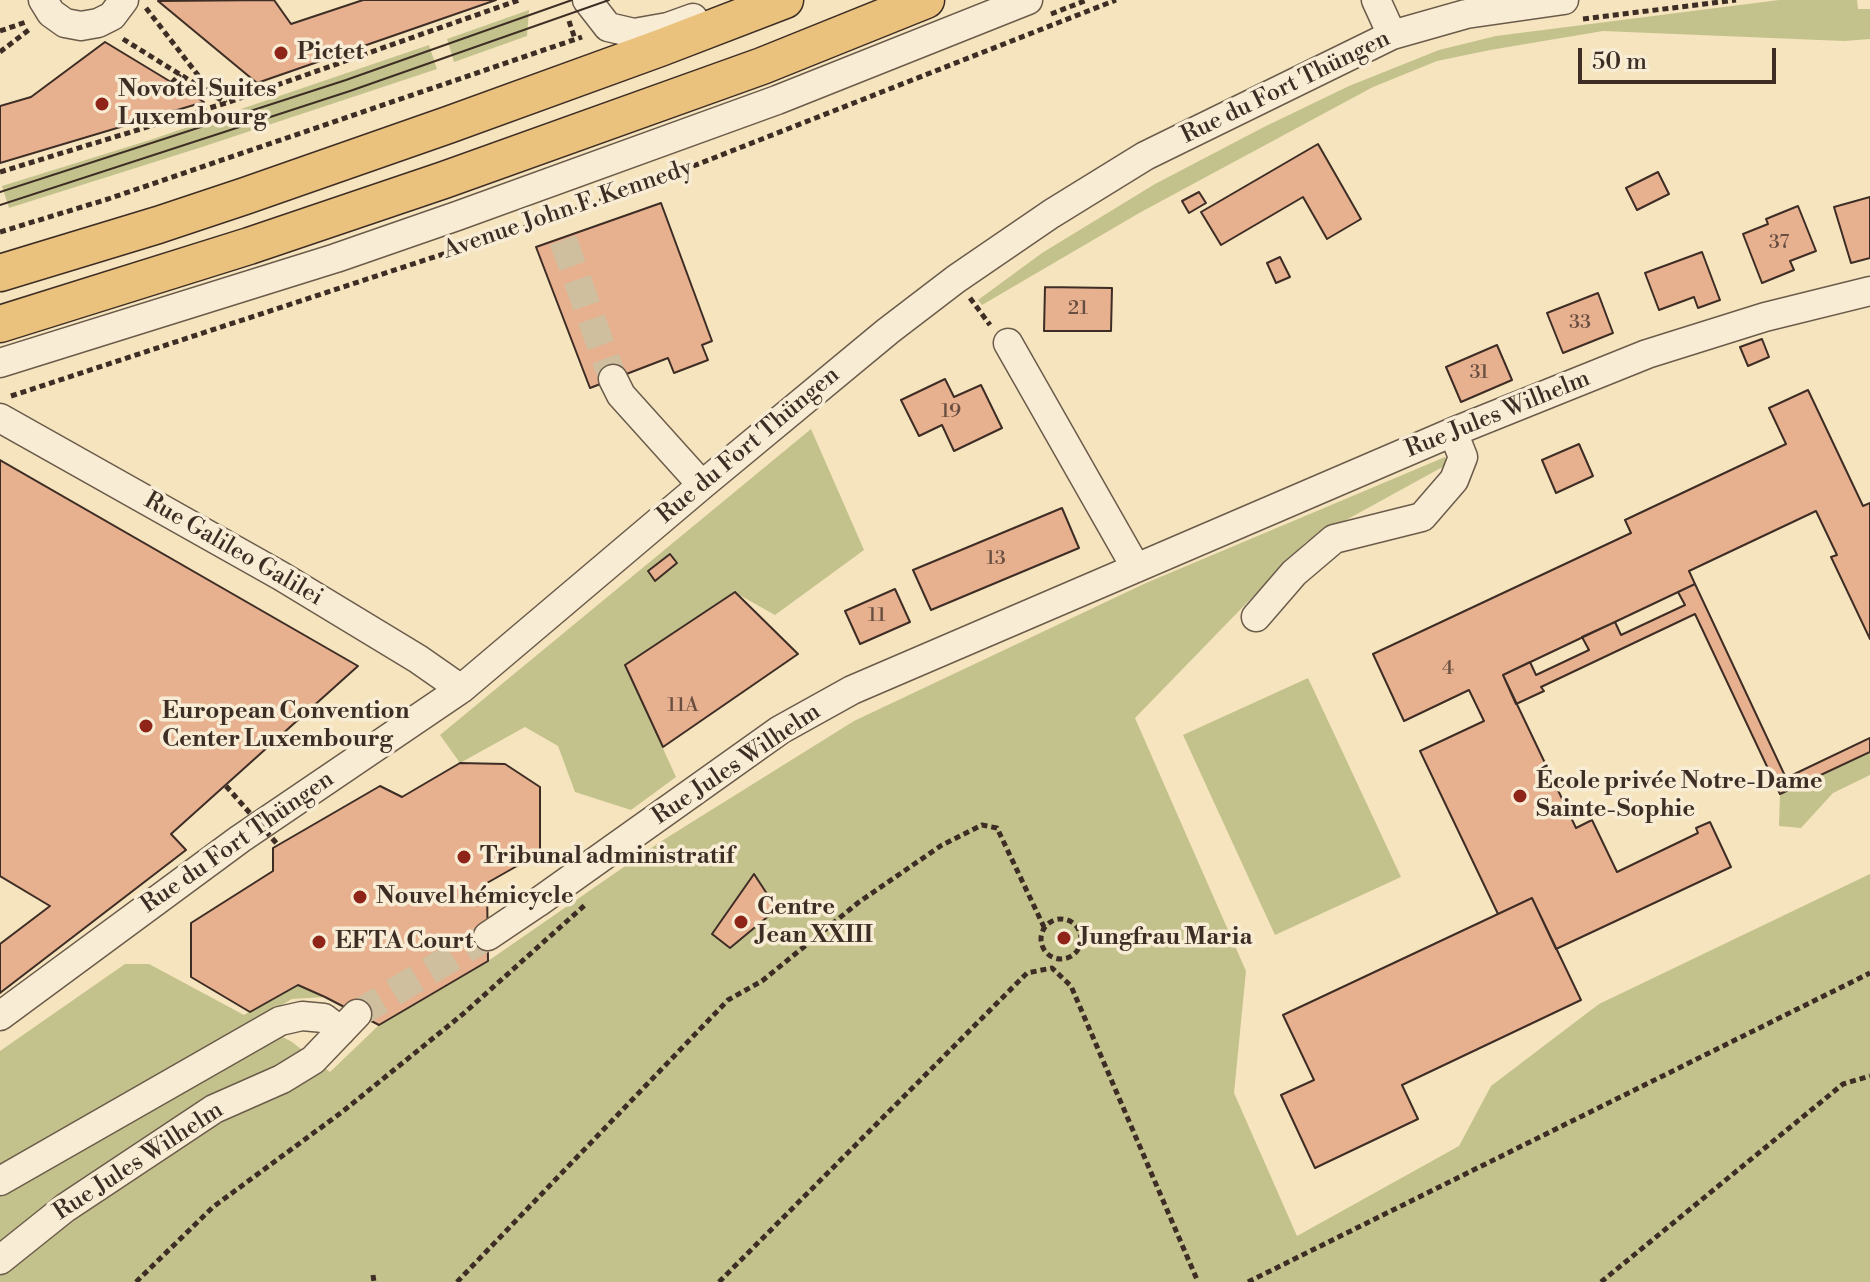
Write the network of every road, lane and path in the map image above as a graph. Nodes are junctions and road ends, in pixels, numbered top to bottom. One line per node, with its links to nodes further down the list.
1 (43, 0): 14 (street)
2 (124, 0): 14 (street)
3 (140, 0): 20 (path)
4 (519, 0): 22 (path)
5 (587, 0): 15 (street)
6 (739, 0): 15 (street)
7 (785, 0): 25 (main road)
8 (926, 0): 17 (main road)
9 (1028, 0): 21 (street, Avenue John F. Kennedy)
10 (1116, 0): 34 (path, Avenue John F. Kennedy)
11 (1376, 0): 16 (street)
12 (1736, 0): 13 (path)
13 (1566, 10): 16 (street, Rue du Fort Thüngen)
14 (98, 23): 18 (path)
15 (608, 27): 24 (path)
16 (1392, 35): 36 (street, Rue du Fort Thüngen)
17 (762, 66): 21 (street); 30 (main road)
18 (180, 74): 19 (path); 20 (path)
19 (172, 83)
20 (214, 96): 22 (path)
21 (777, 100): 32 (street, Avenue John F. Kennedy)
22 (226, 103): 23 (path)
23 (0, 172)
24 (0, 232)
25 (0, 273)
26 (1870, 291): 35 (street, Rue Jules Wilhelm)
27 (980, 292): 28 (path)
28 (959, 307)
29 (978, 308): 31 (path)
30 (0, 324)
31 (999, 334): 37 (street)
32 (0, 363)
33 (613, 379): 36 (street)
34 (5, 407): 39 (street, Rue Galileo Galilei)
35 (1453, 432): 37 (street, Rue Jules Wilhelm); 38 (street)
36 (702, 485): 39 (street, Rue du Fort Thüngen)
37 (1136, 568): 44 (street, Rue Jules Wilhelm)
38 (1256, 617)
39 (461, 689): 48 (street, Rue du Fort Thüngen)
40 (226, 786): 41 (path, bridge)
41 (278, 845)
42 (591, 899): 52 (path)
43 (1044, 927): 45 (path); 45 (path); 53 (path)
44 (488, 936)
45 (1055, 959): 46 (path)
46 (1052, 968): 54 (path); 55 (path)
47 (1870, 973): 56 (path)
48 (0, 1016)
49 (1870, 1076): 57 (path)
50 (0, 1181): 51 (street, Rue Jules Wilhelm)
51 (0, 1260)
52 (136, 1282)
53 (457, 1282)
54 (719, 1282)
55 (1198, 1282)
56 (1248, 1282)
57 (1601, 1282)

